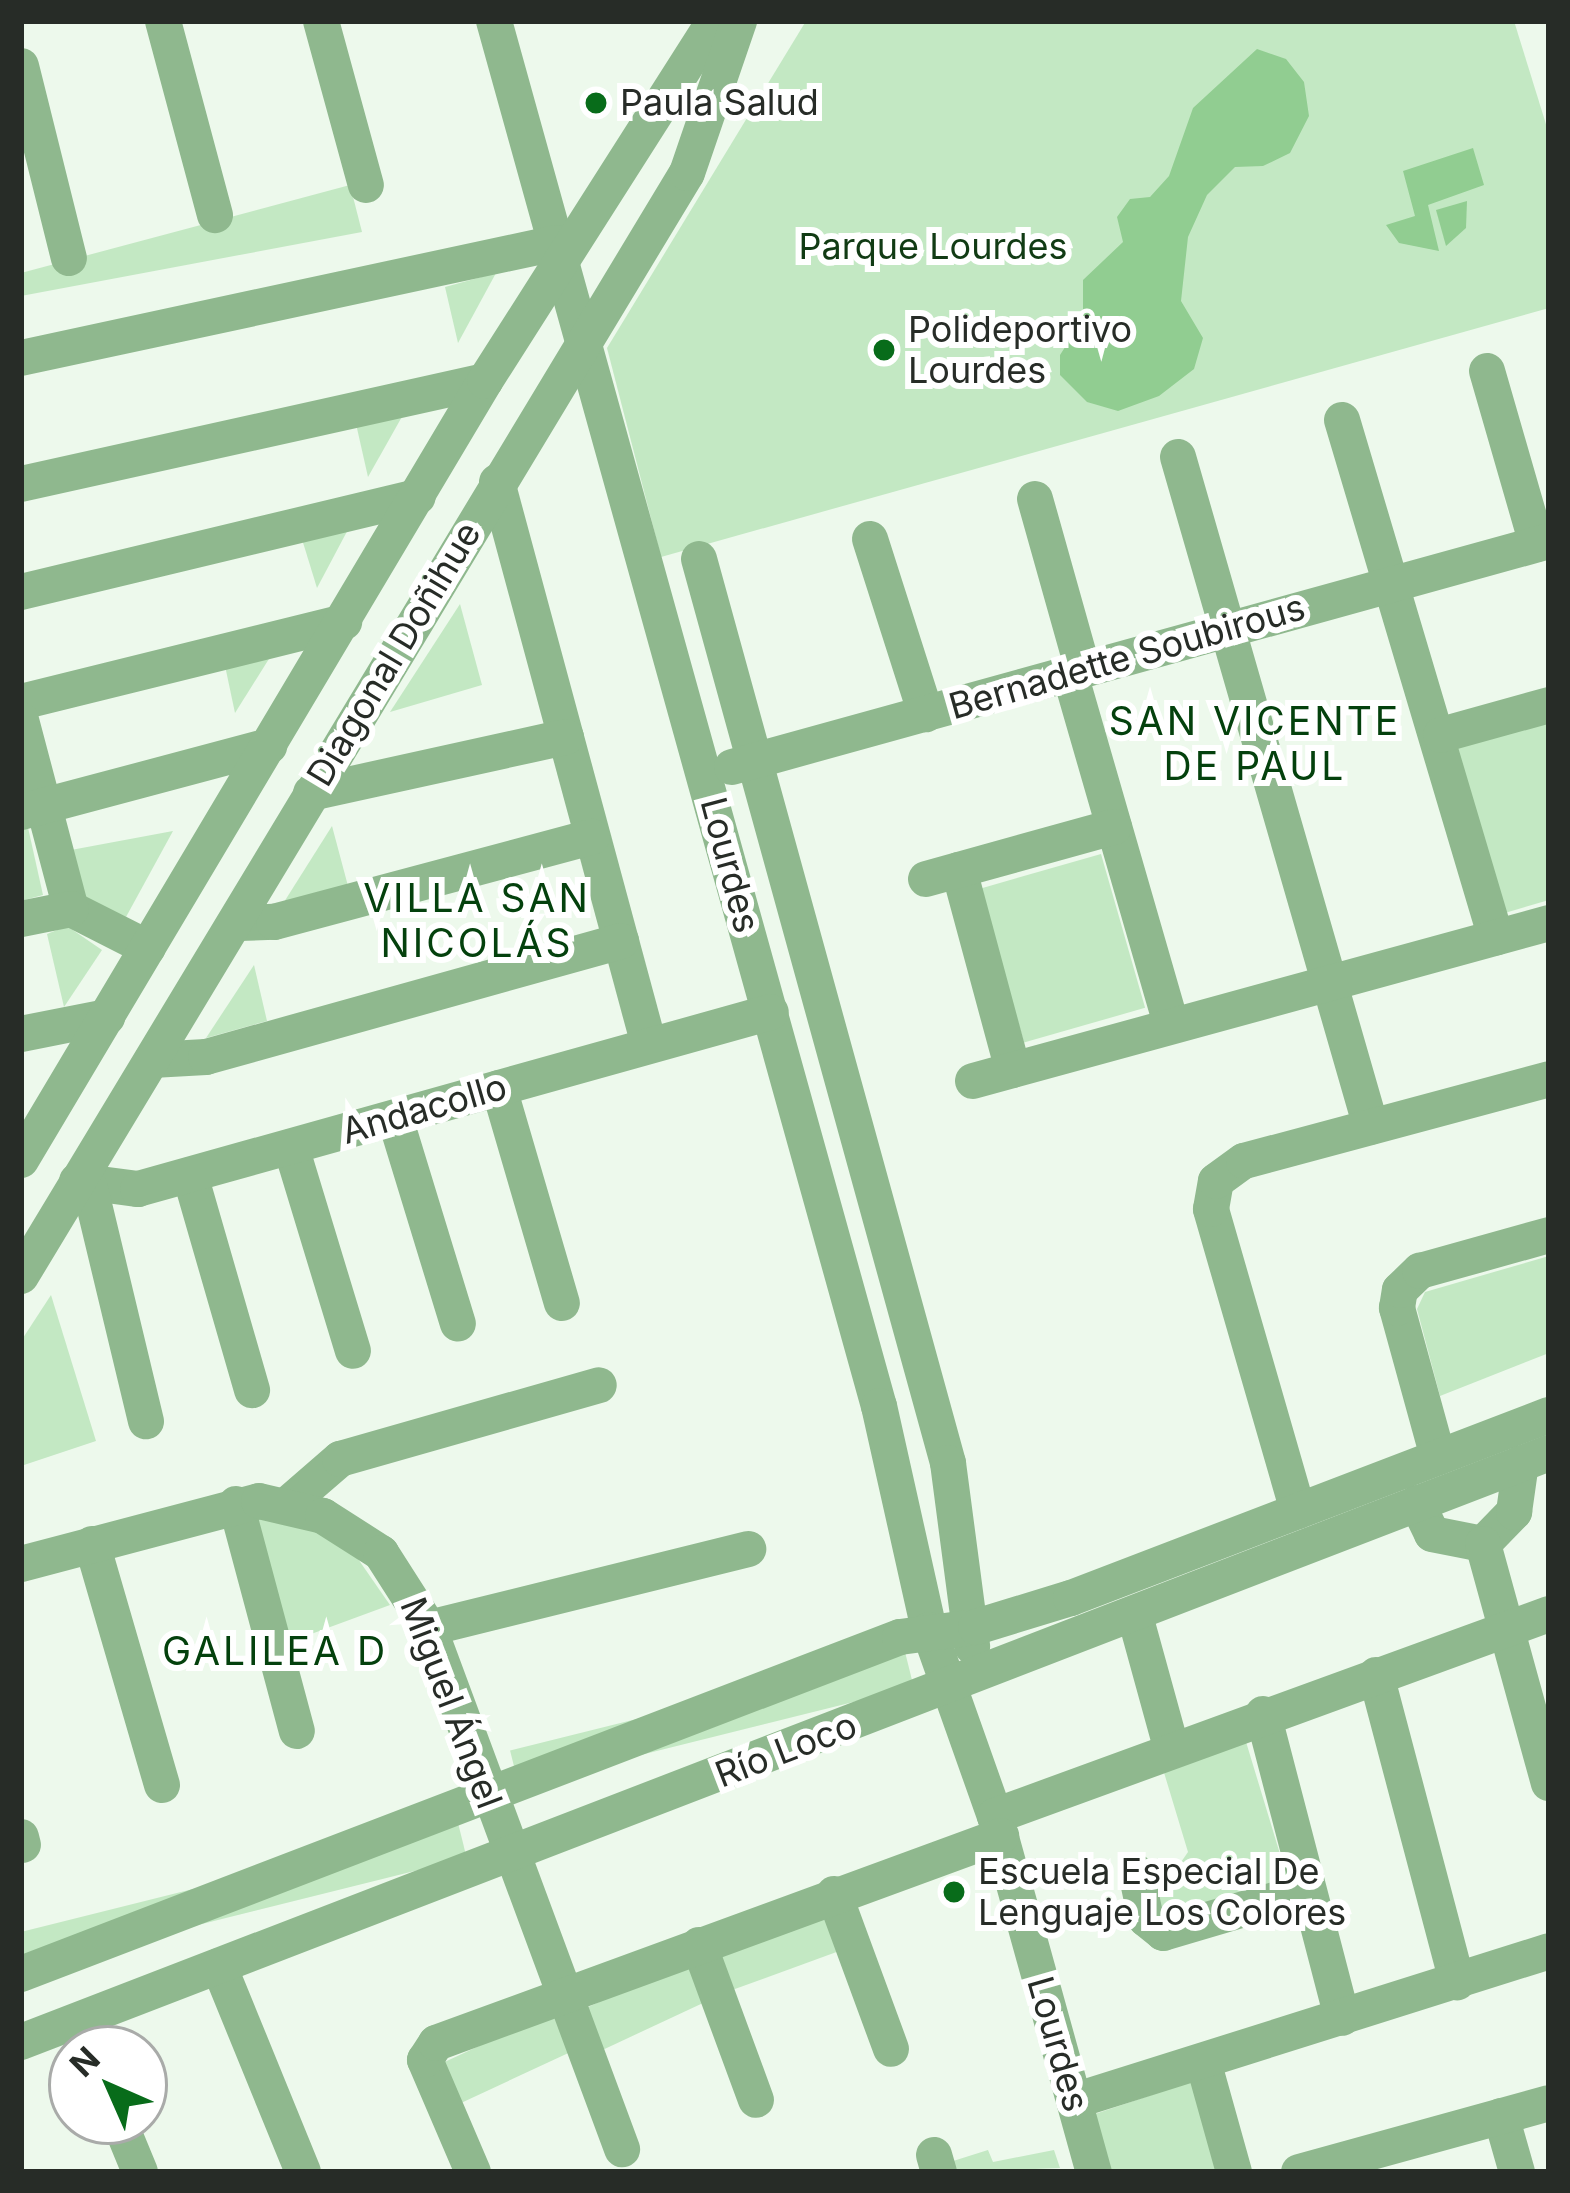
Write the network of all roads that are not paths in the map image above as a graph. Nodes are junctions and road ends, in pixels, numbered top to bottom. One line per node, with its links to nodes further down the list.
1 (163, 21): 8 (street)
2 (321, 21): 7 (street)
3 (494, 21): 9 (street, Lourdes)
4 (714, 21): 9 (street, Diagonal Doñihue)
5 (739, 21): 11 (street, Diagonal Doñihue)
6 (21, 66): 10 (street)
7 (367, 185)
8 (215, 214)
9 (558, 252): 11 (street, Lourdes); 12 (street); 14 (street, Diagonal Doñihue)
10 (69, 258)
11 (584, 345): 17 (street, Diagonal Doñihue); 24 (street, Lourdes)
12 (21, 358)
13 (1487, 371): 22 (street)
14 (485, 381): 18 (street); 19 (street, Diagonal Doñihue)
15 (1342, 420): 23 (street)
16 (1178, 457): 27 (street)
17 (497, 482): 34 (street); 38 (street, Diagonal Doñihue)
18 (21, 484)
19 (418, 497): 25 (street); 26 (street, Diagonal Doñihue)
20 (1035, 499): 28 (street)
21 (870, 539): 31 (street)
22 (1543, 542): 23 (street, Bernadette Soubirous)
23 (1393, 583): 27 (street, Bernadette Soubirous); 33 (street)
24 (653, 590): 36 (street, Lourdes); 37 (street, Lourdes)
25 (21, 592)
26 (344, 622): 29 (street); 35 (street, Diagonal Doñihue)
27 (1229, 629): 28 (street, Bernadette Soubirous); 49 (street)
28 (1077, 672): 31 (street, Bernadette Soubirous); 40 (street)
29 (21, 702)
30 (1549, 705): 33 (street)
31 (926, 713): 36 (street, Bernadette Soubirous)
32 (21, 720): 39 (street)
33 (1441, 735): 46 (street)
34 (566, 737): 38 (street); 41 (street)
35 (269, 746): 39 (street); 48 (street, Diagonal Doñihue)
36 (754, 761): 37 (street, Bernadette Soubirous); 88 (street, Lourdes)
37 (705, 774): 50 (street, Lourdes)
38 (310, 793): 44 (street, Diagonal Doñihue)
39 (33, 810): 42 (street)
40 (1114, 827): 52 (street); 56 (street)
41 (592, 837): 44 (street); 47 (street)
42 (71, 908): 43 (street); 48 (street)
43 (21, 919)
44 (238, 923): 57 (street, Diagonal Doñihue)
45 (1549, 923): 46 (street)
46 (1496, 938): 49 (street)
47 (621, 941): 54 (street); 57 (street)
48 (148, 948): 51 (street, Diagonal Doñihue)
49 (1330, 982): 52 (street); 62 (street)
50 (771, 1012): 54 (street, Andacollo); 90 (street, Lourdes)
51 (107, 1017): 53 (street); 55 (street, Diagonal Doñihue)
52 (1171, 1025): 56 (street)
53 (21, 1034)
54 (649, 1045): 60 (street, Andacollo)
55 (81, 1059): 57 (street); 64 (street, Diagonal Doñihue)
56 (1013, 1070): 59 (street)
57 (142, 1075): 66 (street, Diagonal Doñihue)
58 (1549, 1079): 62 (street)
59 (973, 1081)
60 (499, 1088): 61 (street, Andacollo); 69 (street)
61 (395, 1118): 63 (street, Andacollo); 70 (street)
62 (1371, 1127): 81 (street)
63 (291, 1147): 65 (street, Andacollo); 71 (street)
64 (24, 1151)
65 (190, 1175): 66 (street, Andacollo); 73 (street)
66 (83, 1184): 68 (street, Diagonal Doñihue); 75 (street)
67 (1549, 1235): 76 (street)
68 (21, 1276)
69 (562, 1303)
70 (458, 1324)
71 (353, 1352)
72 (599, 1385): 80 (street)
73 (252, 1390)
74 (1549, 1414): 76 (street, Río Loco)
75 (146, 1421)
76 (1438, 1457): 81 (street, Río Loco)
77 (1535, 1458): 78 (street, Río Loco); 83 (street)
78 (1417, 1503): 83 (street); 87 (street, Río Loco)
79 (236, 1504): 80 (street, Miguel Ángel); 82 (street, Miguel Ángel); 95 (street)
80 (288, 1504): 89 (street, Miguel Ángel)
81 (1298, 1511): 88 (street, Río Loco)
82 (92, 1544): 85 (street, Miguel Ángel); 98 (street)
83 (1483, 1544): 91 (street)
84 (748, 1549): 89 (street)
85 (21, 1564)
86 (1549, 1614): 91 (street)
87 (1135, 1616): 93 (street, Río Loco); 96 (street)
88 (976, 1627): 90 (street, Río Loco); 93 (street, Lourdes)
89 (428, 1628): 99 (street, Miguel Ángel)
90 (928, 1630): 93 (street, Lourdes); 99 (street, Río Loco)
91 (1505, 1630): 92 (street); 97 (street)
92 (1376, 1675): 94 (street); 109 (street)
93 (958, 1692): 100 (street, Lourdes); 101 (street, Río Loco)
94 (1263, 1714): 96 (street); 103 (street)
95 (297, 1731)
96 (1171, 1748): 100 (street)
97 (1549, 1783)
98 (162, 1785)
99 (488, 1796): 101 (street, Miguel Ángel); 108 (street, Río Loco)
100 (998, 1826): 104 (street); 116 (street, Lourdes)
101 (509, 1856): 107 (street, Río Loco); 110 (street, Miguel Ángel)
102 (1136, 1872): 103 (street)
103 (1308, 1890): 111 (street)
104 (834, 1894): 105 (street); 113 (street)
105 (699, 1945): 110 (street); 115 (street)
106 (1549, 1951): 109 (street)
107 (219, 1966): 112 (street, Río Loco); 120 (street)
108 (21, 1974)
109 (1457, 1982): 111 (street)
110 (562, 1996): 119 (street, Miguel Ángel); 121 (street)
111 (1342, 2018): 114 (street)
112 (102, 2025)
113 (890, 2049)
114 (1203, 2061): 116 (street); 123 (street)
115 (756, 2099)
116 (1074, 2101): 122 (street, Lourdes)
117 (1549, 2103): 118 (street)
118 (1501, 2116): 124 (street); 125 (street)
119 (622, 2149)
120 (303, 2172)
121 (473, 2172)
122 (1094, 2172)
123 (1234, 2172)
124 (1299, 2172)
125 (1516, 2172)

